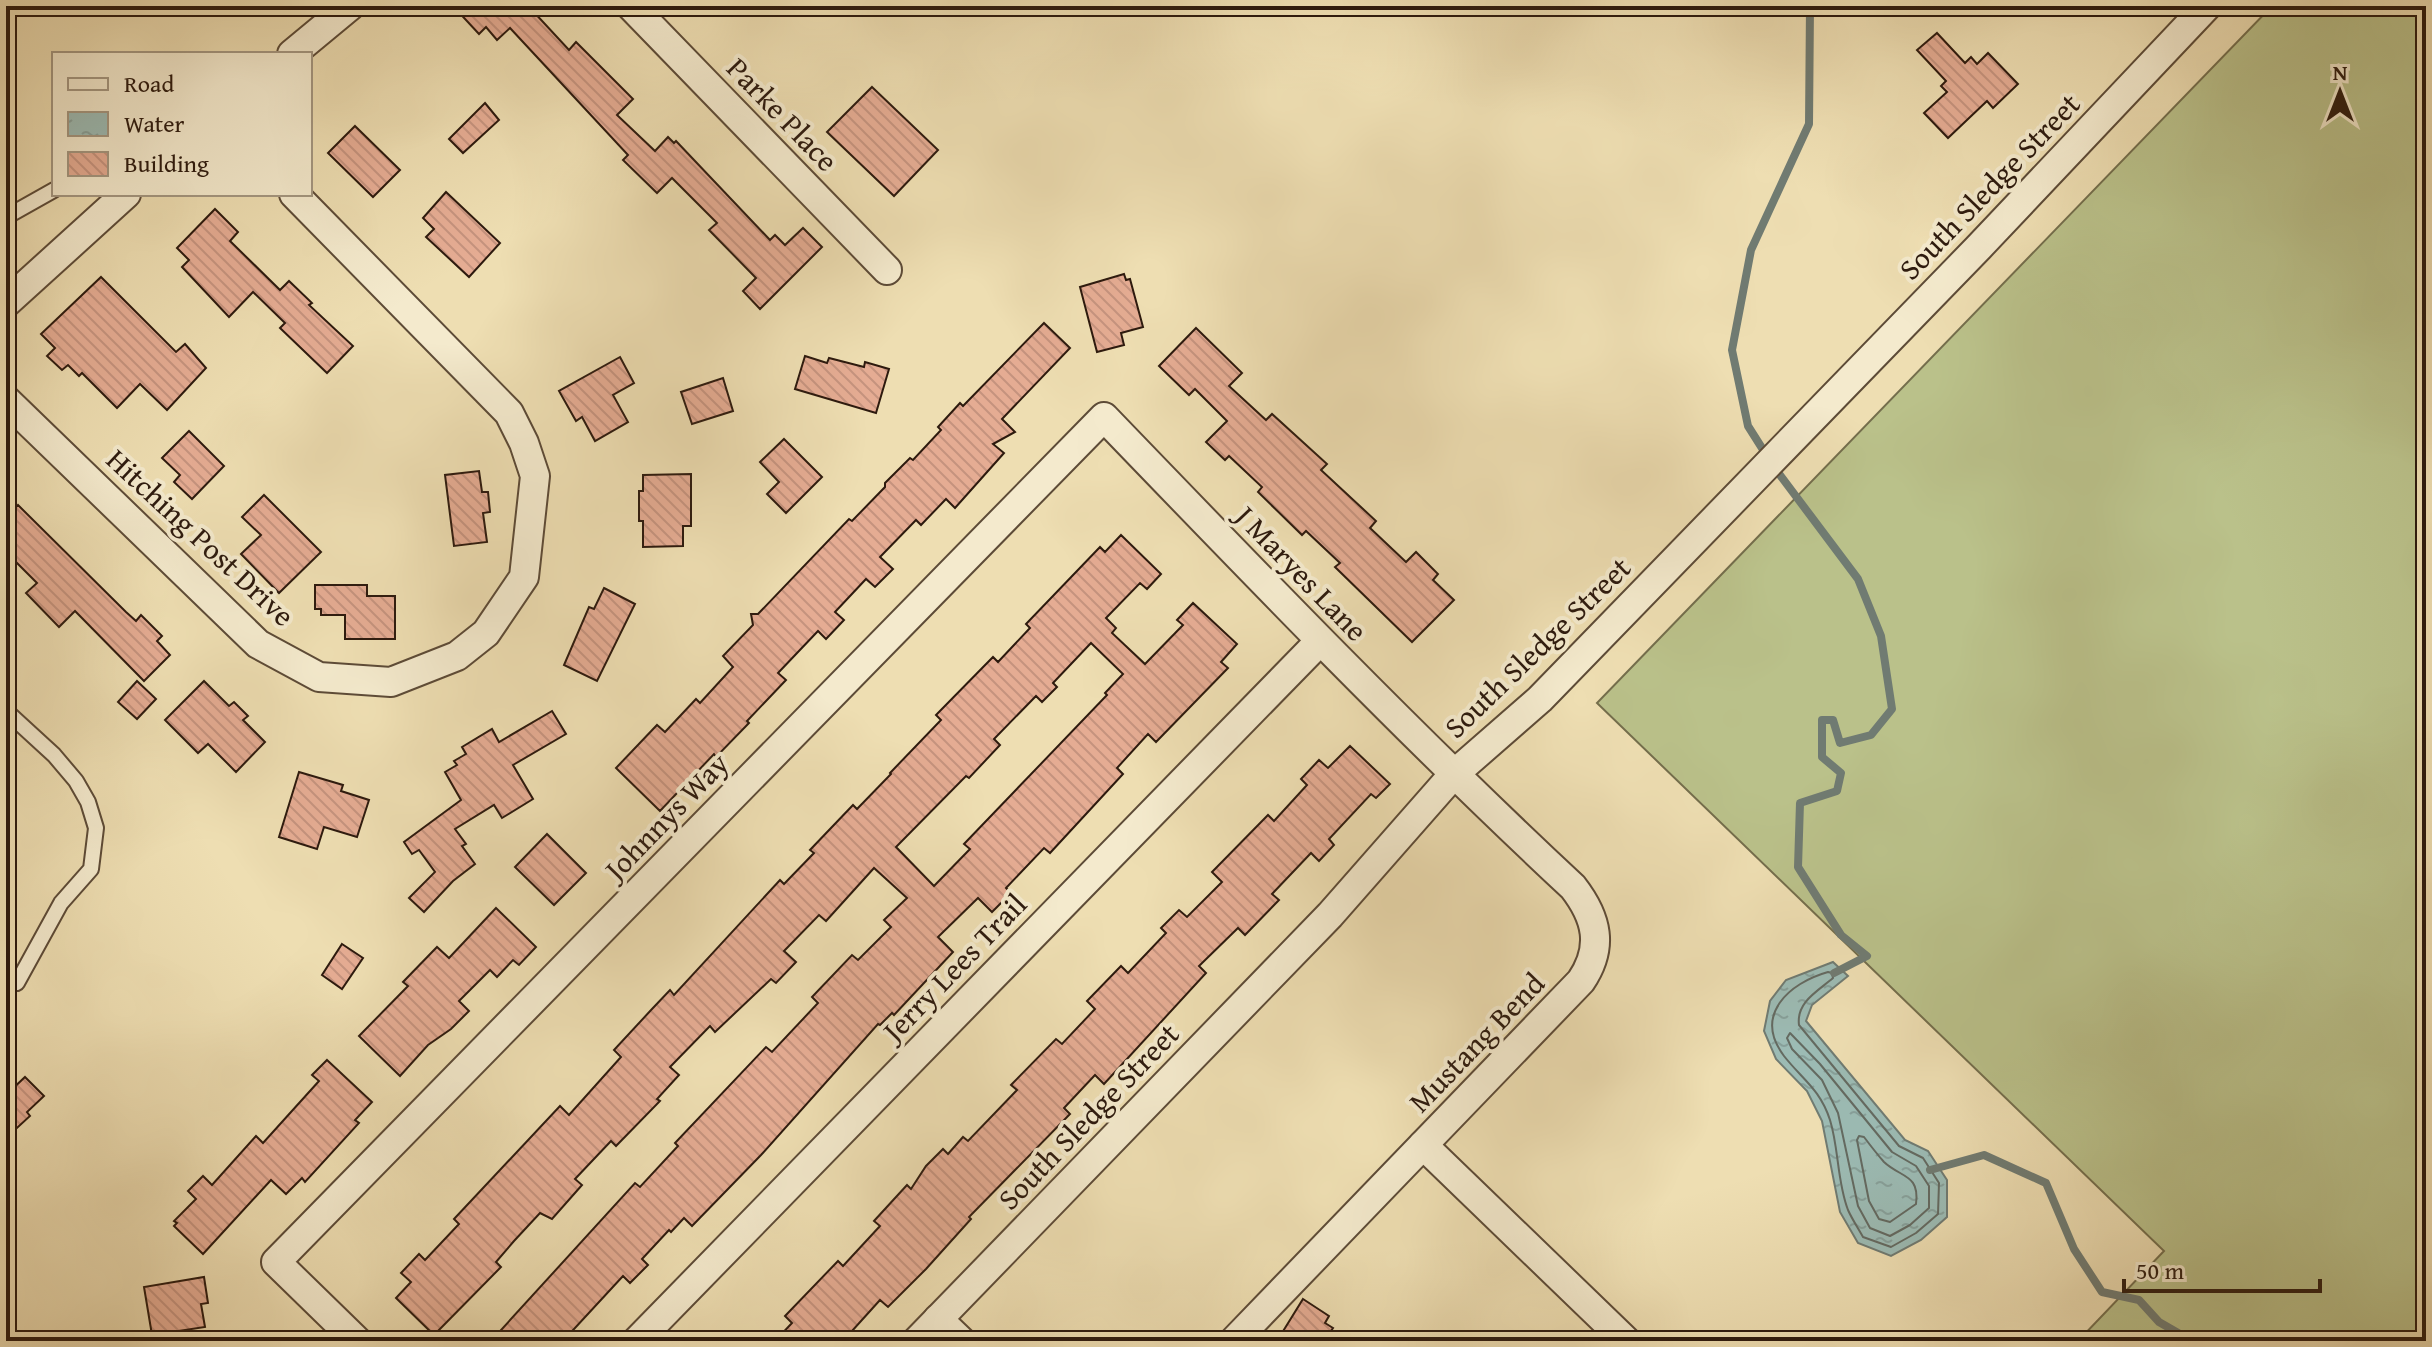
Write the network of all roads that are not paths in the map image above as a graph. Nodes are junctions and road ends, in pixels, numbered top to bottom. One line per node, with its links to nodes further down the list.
1 (350, 6): 4 (street)
2 (631, 6): 9 (street, Parke Place)
3 (2207, 6): 15 (street, South Sledge Street)
4 (294, 52)
5 (52, 191): 8 (lane)
6 (124, 196): 10 (street)
7 (296, 196): 11 (street, Hitching Post Drive)
8 (6, 217)
9 (887, 270)
10 (6, 303)
11 (6, 400)
12 (1104, 417): 13 (street, J Maryes Lane); 19 (street, Johnnys Way)
13 (1320, 641): 15 (street, J Maryes Lane); 20 (street, Jerry Lees Trail)
14 (6, 711): 16 (lane)
15 (1453, 775): 17 (street, Mustang Bend); 18 (street, South Sledge Street)
16 (17, 983)
17 (1423, 1145): 23 (street, Mustang Bend); 24 (street)
18 (938, 1319): 21 (street, South Sledge Street); 22 (street)
19 (357, 1341)
20 (637, 1341)
21 (917, 1341)
22 (961, 1341)
23 (1234, 1341)
24 (1626, 1341)

